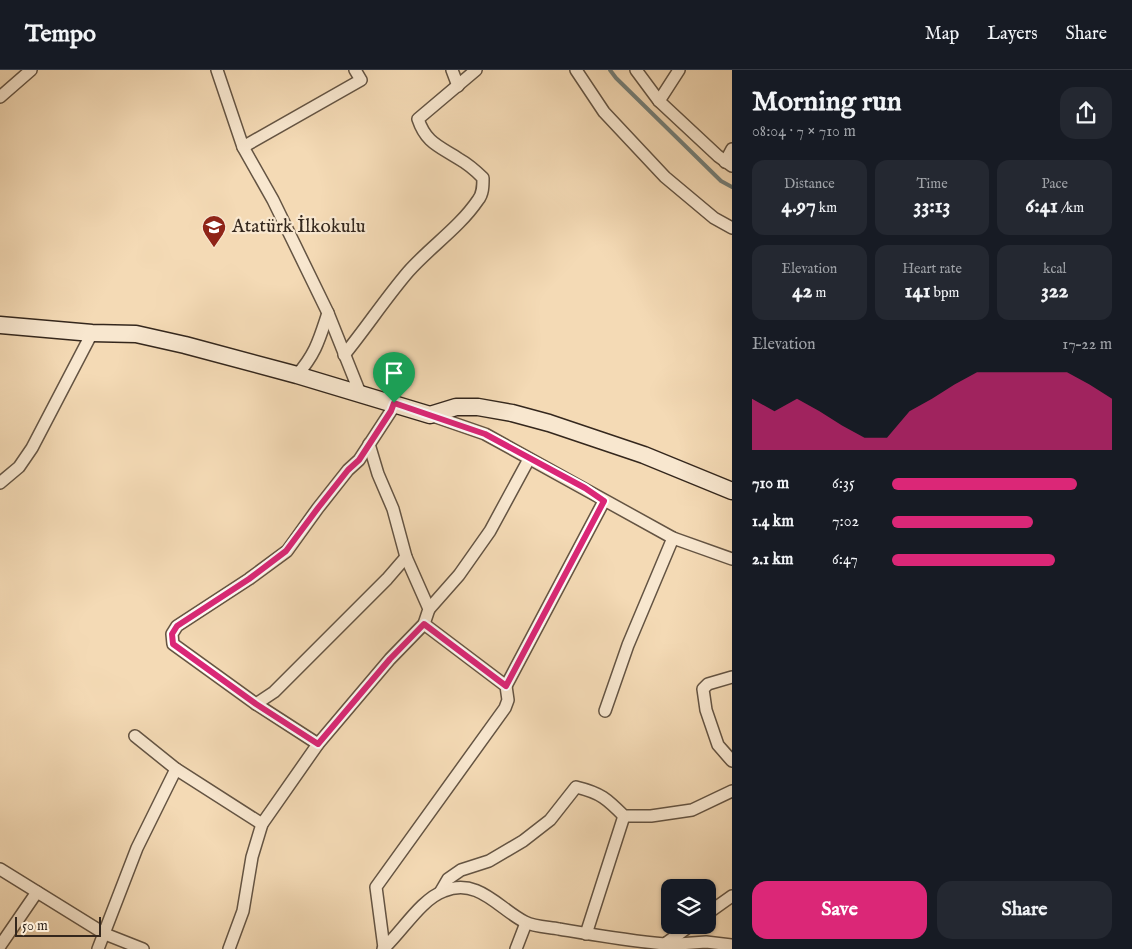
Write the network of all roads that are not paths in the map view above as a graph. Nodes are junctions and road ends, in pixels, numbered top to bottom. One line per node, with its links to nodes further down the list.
1 (31, 70): 10 (street)
2 (217, 70): 12 (street)
3 (355, 70): 12 (street)
4 (452, 70): 9 (street)
5 (476, 70): 9 (street)
6 (576, 70): 15 (street)
7 (636, 70): 11 (street)
8 (679, 70): 11 (street)
9 (458, 86): 19 (street)
10 (0, 97)
11 (659, 101): 14 (street)
12 (243, 147): 16 (street)
13 (732, 149): 14 (street)
14 (728, 164)
15 (732, 228)
16 (328, 313): 19 (street); 20 (street)
17 (0, 325): 18 (street)
18 (92, 333): 20 (street); 26 (street)
19 (344, 355): 21 (street)
20 (297, 375): 21 (street)
21 (360, 393): 22 (street)
22 (394, 403): 23 (street); 24 (street)
23 (430, 415): 25 (street); 27 (street)
24 (369, 444): 30 (street); 36 (street)
25 (529, 459): 28 (street); 32 (street)
26 (0, 483)
27 (732, 492)
28 (604, 501): 29 (street); 35 (street)
29 (673, 538): 31 (street); 37 (street)
30 (406, 557): 32 (street); 36 (street)
31 (732, 559)
32 (429, 609): 33 (street)
33 (424, 624): 35 (street); 39 (street)
34 (732, 677): 40 (street)
35 (506, 686): 60 (street)
36 (256, 704): 39 (street)
37 (605, 712)
38 (135, 736): 41 (street)
39 (318, 744): 44 (street)
40 (732, 761)
41 (176, 769): 44 (street); 51 (street)
42 (732, 791): 43 (street)
43 (624, 816): 46 (street); 52 (street)
44 (262, 824): 59 (street)
45 (0, 869): 47 (street)
46 (441, 891): 50 (street); 60 (street)
47 (38, 892): 51 (street); 55 (street)
48 (732, 896): 49 (street)
49 (716, 907)
50 (526, 923): 52 (street); 61 (street)
51 (105, 934): 57 (street); 58 (street)
52 (586, 934): 56 (street)
53 (680, 934): 56 (street)
54 (732, 945): 56 (street)
55 (0, 946)
56 (665, 946)
57 (98, 949)
58 (143, 949)
59 (229, 949)
60 (384, 949)
61 (516, 949)

